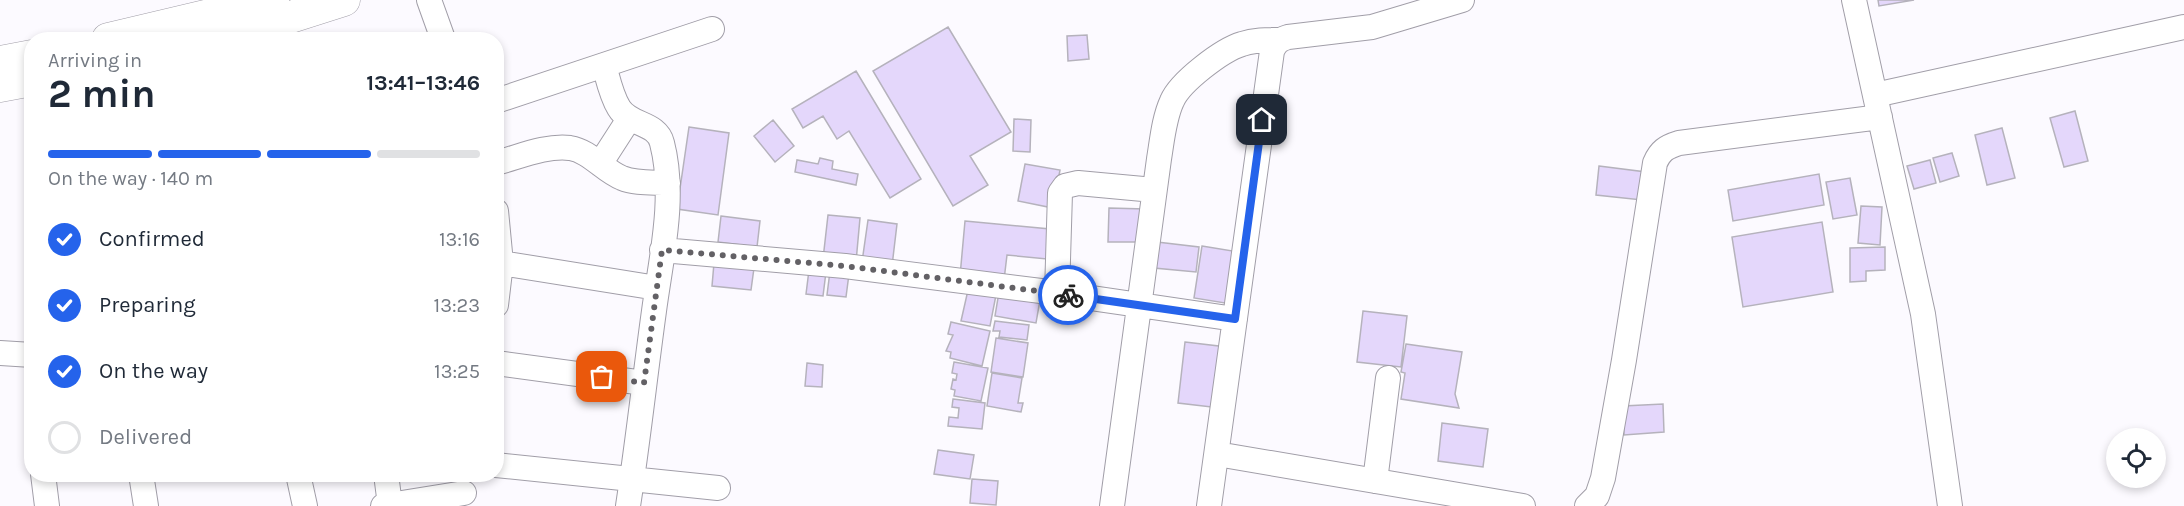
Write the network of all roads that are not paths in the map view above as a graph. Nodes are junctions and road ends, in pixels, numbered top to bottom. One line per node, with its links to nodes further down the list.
1 (344, 0): 9 (main road)
2 (429, 0): 10 (street)
3 (1462, 0): 11 (street)
4 (1854, 0): 18 (street)
5 (259, 2): 8 (main road)
6 (2184, 27): 18 (street)
7 (712, 29): 14 (street)
8 (137, 32)
9 (244, 32)
10 (440, 32)
11 (1279, 40): 23 (street); 29 (street)
12 (24, 58): 13 (main road)
13 (0, 62)
14 (604, 65): 17 (street); 19 (street)
15 (24, 82): 16 (main road)
16 (0, 86)
17 (504, 98)
18 (1878, 106): 45 (street); 54 (street)
19 (629, 119): 21 (street); 22 (street)
20 (504, 161): 21 (street)
21 (600, 164): 22 (street)
22 (668, 183): 24 (street)
23 (1154, 190): 27 (street); 28 (street)
24 (662, 250): 26 (street); 27 (street)
25 (504, 262): 26 (street)
26 (657, 288): 34 (street)
27 (1056, 293): 28 (street)
28 (1139, 306): 29 (street); 51 (street)
29 (1235, 319): 35 (street)
30 (0, 353): 31 (street)
31 (24, 354)
32 (504, 364): 34 (street)
33 (1388, 378): 38 (street)
34 (644, 383): 37 (street)
35 (1217, 454): 38 (street); 52 (street)
36 (504, 466): 37 (street)
37 (632, 479): 43 (street); 50 (street)
38 (1375, 481): 53 (street)
39 (45, 482): 47 (street)
40 (142, 482): 48 (street)
41 (300, 482): 49 (street)
42 (386, 482): 46 (street)
43 (718, 489)
44 (464, 491): 46 (street)
45 (1593, 503)
46 (386, 505)
47 (47, 506)
48 (146, 506)
49 (305, 506)
50 (628, 506)
51 (1112, 506)
52 (1209, 506)
53 (1523, 506)
54 (1950, 506)

